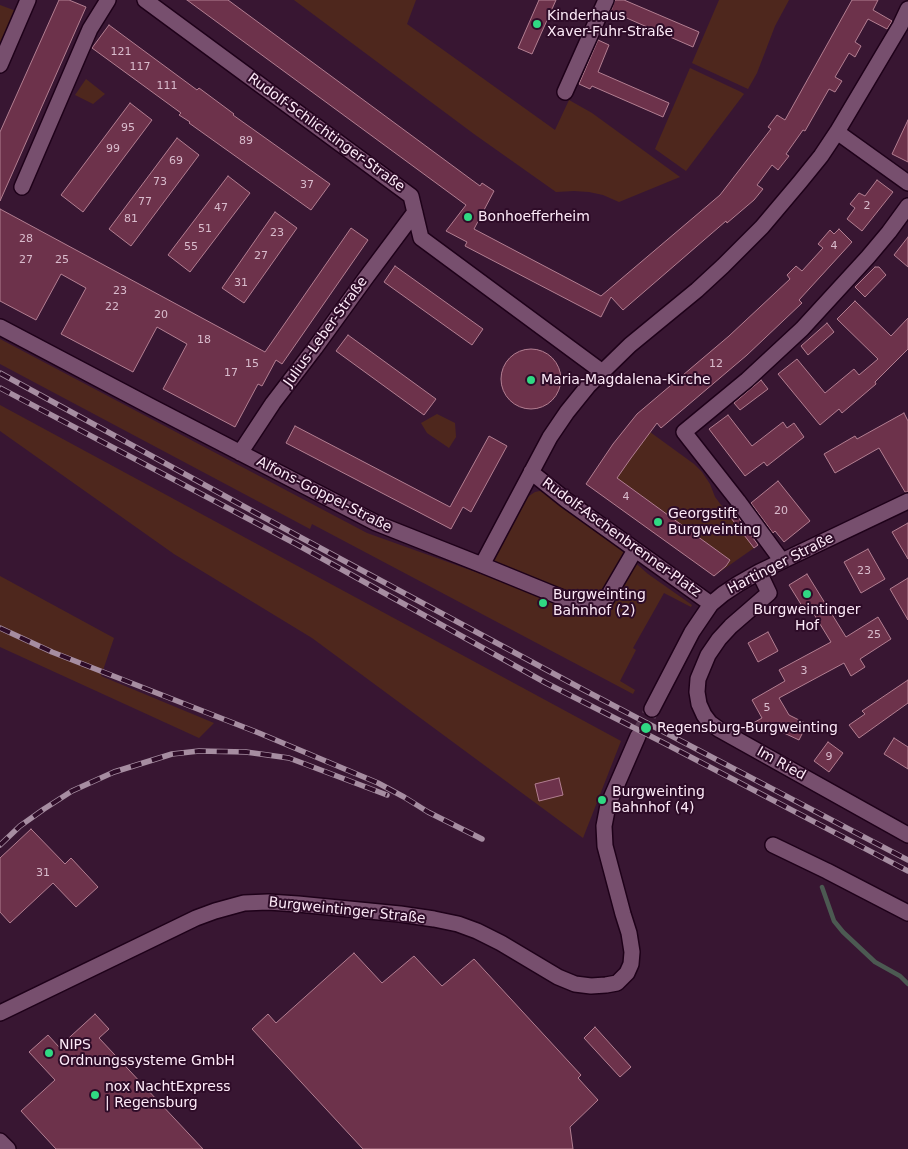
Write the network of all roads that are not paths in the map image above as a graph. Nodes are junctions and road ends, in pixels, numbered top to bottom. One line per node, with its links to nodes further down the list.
1 (28, 0): 6 (street)
2 (108, 0): 10 (street)
3 (145, 0): 12 (street, Rudolf-Schlichtinger-Straße)
4 (606, 0): 7 (street)
5 (908, 10): 8 (street)
6 (0, 65)
7 (565, 92)
8 (837, 132): 9 (street); 14 (street)
9 (908, 183)
10 (22, 187)
11 (908, 206): 19 (street)
12 (415, 212): 14 (street, Rudolf-Schlichtinger-Straße); 15 (street, Julius-Leber-Straße)
13 (0, 327): 15 (street, Alfons-Goppel-Straße)
14 (602, 371): 16 (street)
15 (240, 453): 20 (street, Alfons-Goppel-Straße)
16 (530, 472): 18 (street, Rudolf-Aschenbrenner-Platz); 20 (street)
17 (908, 501): 19 (street, Hartinger Straße)
18 (635, 550): 20 (street, Alfons-Goppel-Straße); 22 (street, Rudolf-Aschenbrenner-Platz)
19 (782, 561): 21 (street, Hartinger Straße)
20 (482, 564)
21 (759, 572): 22 (street, Hartinger Straße); 25 (street, Im Ried)
22 (711, 604): 23 (street, Hartinger Straße)
23 (652, 709)
24 (638, 736): 28 (street, Burgweintinger Straße)
25 (908, 835)
26 (773, 845): 27 (street)
27 (908, 913)
28 (0, 1013)
29 (0, 1141): 30 (street)
30 (8, 1149)

